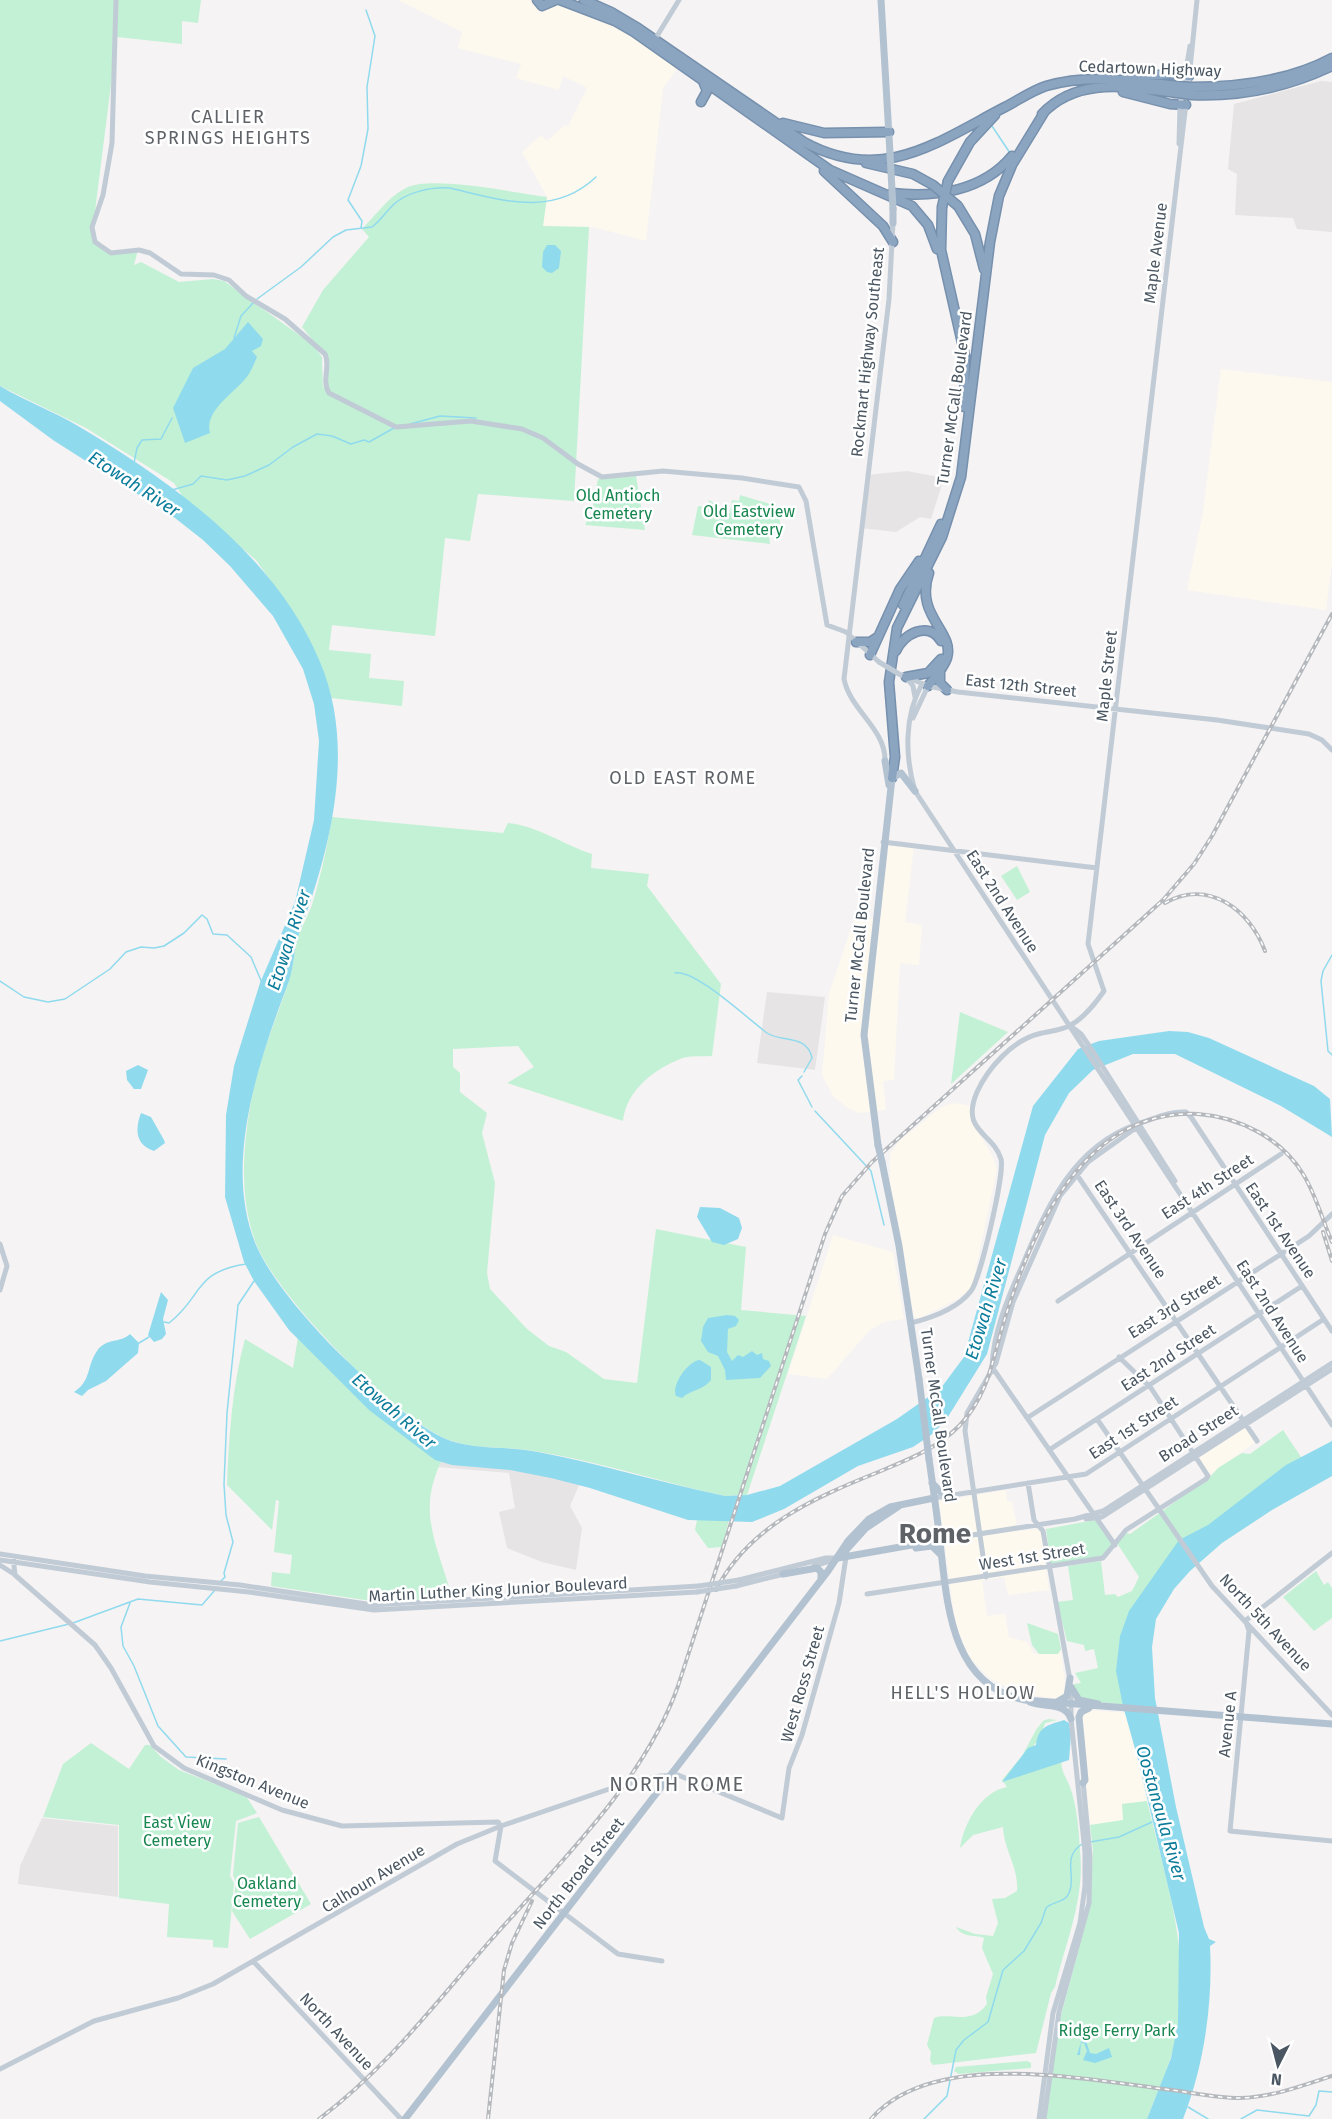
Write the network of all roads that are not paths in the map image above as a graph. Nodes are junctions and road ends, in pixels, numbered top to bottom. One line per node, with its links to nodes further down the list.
1 (116, 0): 36 (street, East 12th Street)
2 (537, 0): 3 (highway)
3 (558, 0): 8 (highway)
4 (584, 0): 8 (highway)
5 (679, 0): 8 (street)
6 (881, 0): 22 (main road, Rockmart Highway Southeast)
7 (1197, 0): 11 (street, Maple Avenue)
8 (654, 42): 13 (highway); 20 (highway)
9 (1332, 58): 16 (highway, Cedartown Highway)
10 (1332, 66): 16 (highway, Cedartown Highway)
11 (1187, 76): 12 (highway); 15 (street, Maple Avenue)
12 (1104, 78): 15 (highway, Cedartown Highway); 19 (highway, Cedartown Highway)
13 (700, 79): 17 (highway); 25 (highway)
14 (1096, 86): 15 (highway, Cedartown Highway); 18 (highway); 21 (highway, Cedartown Highway)
15 (1185, 90): 16 (highway, Cedartown Highway); 18 (street, Maple Avenue)
16 (1239, 90)
17 (702, 102)
18 (1183, 105): 33 (street, Maple Avenue)
19 (1004, 107): 26 (highway, Cedartown Highway); 31 (highway, Turner McCall Boulevard, bridge)
20 (760, 111): 23 (highway); 24 (highway)
21 (1045, 111): 27 (highway); 32 (highway, Turner McCall Boulevard)
22 (889, 132): 23 (highway); 28 (main road, Rockmart Highway Southeast, bridge)
23 (824, 133): 24 (highway)
24 (826, 152): 26 (highway)
25 (811, 158): 27 (highway); 29 (highway)
26 (851, 158): 32 (highway, bridge)
27 (874, 190): 31 (highway)
28 (893, 223): 29 (highway); 30 (street, Rockmart Highway Southeast)
29 (883, 226): 30 (highway)
30 (893, 242): 36 (street, Rockmart Highway Southeast)
31 (951, 292): 35 (highway, Turner McCall Boulevard)
32 (983, 302): 34 (highway, Turner McCall Boulevard)
33 (1156, 361): 47 (street, Maple Street)
34 (942, 537): 40 (highway, Turner McCall Boulevard); 41 (highway)
35 (930, 546): 37 (highway); 52 (highway, Turner McCall Boulevard)
36 (848, 634): 38 (street, East 12th Street); 39 (street, Rockmart Highway Southeast)
37 (876, 638): 38 (highway); 38 (highway)
38 (863, 648): 39 (street); 43 (street, East 12th Street, bridge)
39 (846, 649): 49 (street, Rockmart Highway Southeast)
40 (890, 665): 42 (highway); 50 (highway, Turner McCall Boulevard)
41 (940, 670): 44 (highway); 45 (highway)
42 (928, 673): 43 (highway); 44 (highway)
43 (902, 675): 44 (street, East 12th Street); 46 (street)
44 (925, 685): 45 (street, East 12th Street); 46 (street)
45 (944, 690): 46 (street); 47 (street, East 12th Street)
46 (919, 698): 51 (street, East 2nd Avenue)
47 (1117, 708): 48 (street, East 12th Street); 55 (street, Maple Street)
48 (1332, 750)
49 (885, 761): 52 (main road)
50 (892, 778): 51 (main road); 52 (main road, Turner McCall Boulevard)
51 (915, 791): 54 (street, East 2nd Avenue)
52 (889, 792): 53 (main road, Turner McCall Boulevard)
53 (883, 842): 54 (street); 81 (main road, Turner McCall Boulevard, bridge)
54 (953, 850): 55 (street); 56 (street, East 2nd Avenue)
55 (1097, 868): 56 (street, Maple Street)
56 (1070, 1026): 57 (street, East 2nd Avenue); 81 (street)
57 (1107, 1079): 58 (street, East 2nd Avenue); 59 (street, East 2nd Avenue)
58 (1121, 1105): 61 (street, East 2nd Avenue); 62 (street)
59 (1132, 1112): 60 (street); 61 (street, East 2nd Avenue)
60 (1172, 1113): 61 (street); 67 (street, East 1st Avenue)
61 (1137, 1125): 62 (street); 63 (street); 64 (street, East 2nd Avenue); 68 (street, East 2nd Avenue)
62 (1122, 1130): 66 (street)
63 (1120, 1139): 64 (street); 66 (street)
64 (1145, 1141): 68 (street, East 2nd Avenue)
65 (1281, 1154): 67 (street, East 4th Street)
66 (1075, 1172): 72 (street, East 3rd Avenue); 87 (street)
67 (1234, 1185): 69 (street, East 4th Street); 73 (street, East 1st Avenue)
68 (1178, 1191): 69 (street, East 2nd Avenue)
69 (1192, 1212): 72 (street, East 4th Street); 74 (street, East 2nd Avenue)
70 (1332, 1214): 73 (street, East 3rd Street)
71 (0, 1244): 76 (street)
72 (1131, 1252): 77 (street, East 4th Street); 80 (street, East 3rd Avenue)
73 (1280, 1254): 74 (street, East 3rd Street); 75 (street, East 1st Avenue)
74 (1238, 1282): 78 (street, East 2nd Avenue); 80 (street, East 3rd Street)
75 (1302, 1286): 78 (street, East 2nd Street); 79 (street, East 1st Avenue)
76 (0, 1290)
77 (1058, 1301)
78 (1259, 1314): 83 (street, East 2nd Avenue); 84 (street, East 2nd Street)
79 (1324, 1319): 82 (street, East 1st Avenue); 83 (street, East 1st Street)
80 (1177, 1321): 84 (street, East 3rd Avenue); 85 (street, East 3rd Street)
81 (911, 1323): 103 (main road, Turner McCall Boulevard, bridge)
82 (1332, 1331)
83 (1281, 1347): 89 (street, East 2nd Avenue); 91 (street, East 1st Street)
84 (1199, 1353): 90 (street, East 2nd Street); 91 (street, East 3rd Avenue)
85 (1119, 1357): 90 (street); 92 (street, East 3rd Street)
86 (1332, 1363): 89 (street, Broad Street)
87 (992, 1367): 92 (street); 106 (street)
88 (1332, 1369): 89 (street, Broad Street)
89 (1305, 1383): 95 (street, Broad Street); 96 (street, East 2nd Avenue)
90 (1149, 1386): 93 (street); 94 (street, East 2nd Street)
91 (1221, 1386): 93 (street, East 1st Street); 95 (street, East 3rd Avenue)
92 (1027, 1418): 98 (street)
93 (1171, 1418): 99 (street, East 1st Street); 100 (street)
94 (1097, 1419): 98 (street, East 2nd Street); 99 (street, North 5th Avenue)
95 (1244, 1422): 97 (street, East 3rd Avenue); 100 (street, Broad Street)
96 (1332, 1425)
97 (1257, 1442)
98 (1049, 1450): 102 (street)
99 (1119, 1452): 101 (street, East 1st Street); 105 (street, North 5th Avenue)
100 (1195, 1454): 105 (street, Broad Street); 111 (street, West 1st Street)
101 (1086, 1474): 102 (street, East 1st Street); 107 (street)
102 (1068, 1477): 104 (street, East 1st Street); 107 (street)
103 (932, 1483): 108 (main road); 109 (main road, Turner McCall Boulevard)
104 (1028, 1483): 106 (street, East 1st Street); 113 (street)
105 (1144, 1487): 111 (street, North 5th Avenue); 112 (street, Broad Street)
106 (973, 1492): 108 (street, East 1st Street); 115 (street)
107 (1080, 1494): 112 (street)
108 (952, 1496): 109 (street, East 1st Street)
109 (934, 1498): 110 (main road); 117 (main road, Turner McCall Boulevard)
110 (898, 1505): 118 (main road, Martin Luther King Junior Boulevard); 125 (main road)
111 (1159, 1509): 114 (street, West 1st Street); 139 (street, North 5th Avenue)
112 (1095, 1516): 113 (street, Broad Street); 116 (street)
113 (1038, 1525): 115 (street, Broad Street); 130 (street)
114 (1126, 1530): 116 (street); 119 (street, West 1st Street)
115 (980, 1535): 117 (street, Broad Street); 133 (street)
116 (1109, 1536): 119 (street)
117 (940, 1540): 120 (main road, Broad Street); 126 (main road, Turner McCall Boulevard)
118 (854, 1541): 121 (main road); 125 (main road, Martin Luther King Junior Boulevard)
119 (1115, 1545): 130 (street, West 1st Street)
120 (905, 1546): 121 (main road, Broad Street); 126 (main road)
121 (868, 1552): 124 (main road, Broad Street)
122 (1332, 1553): 139 (street)
123 (0, 1554): 127 (street)
124 (846, 1557): 125 (main road, Broad Street); 151 (street, West Ross Street)
125 (837, 1558): 131 (street, Martin Luther King Junior Boulevard); 134 (main road, North Broad Street); 135 (street, Martin Luther King Junior Boulevard)
126 (942, 1558): 136 (main road, Turner McCall Boulevard)
127 (14, 1559): 128 (street); 132 (street); 137 (street, Martin Luther King Junior Boulevard); 137 (street, Martin Luther King Junior Boulevard)
128 (0, 1560)
129 (0, 1565): 132 (street, Kingston Avenue)
130 (1049, 1567): 133 (street, West 1st Street); 140 (street)
131 (783, 1574): 134 (main road); 135 (street, Martin Luther King Junior Boulevard)
132 (15, 1575): 153 (street, Kingston Avenue)
133 (986, 1577): 136 (street, West 1st Street)
134 (821, 1580): 151 (main road, North Broad Street)
135 (738, 1583): 137 (street, Martin Luther King Junior Boulevard, bridge)
136 (945, 1583): 138 (street, West 1st Street); 142 (main road, Turner McCall Boulevard)
137 (698, 1589)
138 (867, 1594)
139 (1245, 1621): 147 (street, North 5th Avenue); 149 (street, Avenue A)
140 (1070, 1678): 141 (street); 143 (main road)
141 (1071, 1688): 144 (street); 146 (main road)
142 (1025, 1700): 143 (main road, Turner McCall Boulevard); 148 (main road)
143 (1055, 1702): 144 (main road, Turner McCall Boulevard)
144 (1072, 1704): 145 (main road, Turner McCall Boulevard); 148 (street); 152 (street)
145 (1092, 1707): 146 (main road, Turner McCall Boulevard); 152 (main road)
146 (1110, 1708): 149 (main road, Turner McCall Boulevard)
147 (1332, 1715)
148 (1071, 1719): 154 (street)
149 (1242, 1719): 150 (main road, Turner McCall Boulevard); 155 (street, Avenue A)
150 (1332, 1724)
151 (671, 1775): 153 (street, Calhoun Avenue, bridge); 157 (main road, North Broad Street)
152 (1083, 1783): 154 (street)
153 (501, 1826): 157 (street); 159 (street, Calhoun Avenue)
154 (1085, 1826): 156 (street)
155 (1332, 1842)
156 (1087, 1852): 162 (street); 163 (street)
157 (564, 1912): 158 (street); 161 (main road, North Broad Street)
158 (662, 1961)
159 (254, 1962): 160 (street, Calhoun Avenue); 161 (street, North Avenue)
160 (0, 2069)
161 (403, 2119)
162 (1039, 2119)
163 (1044, 2119)

